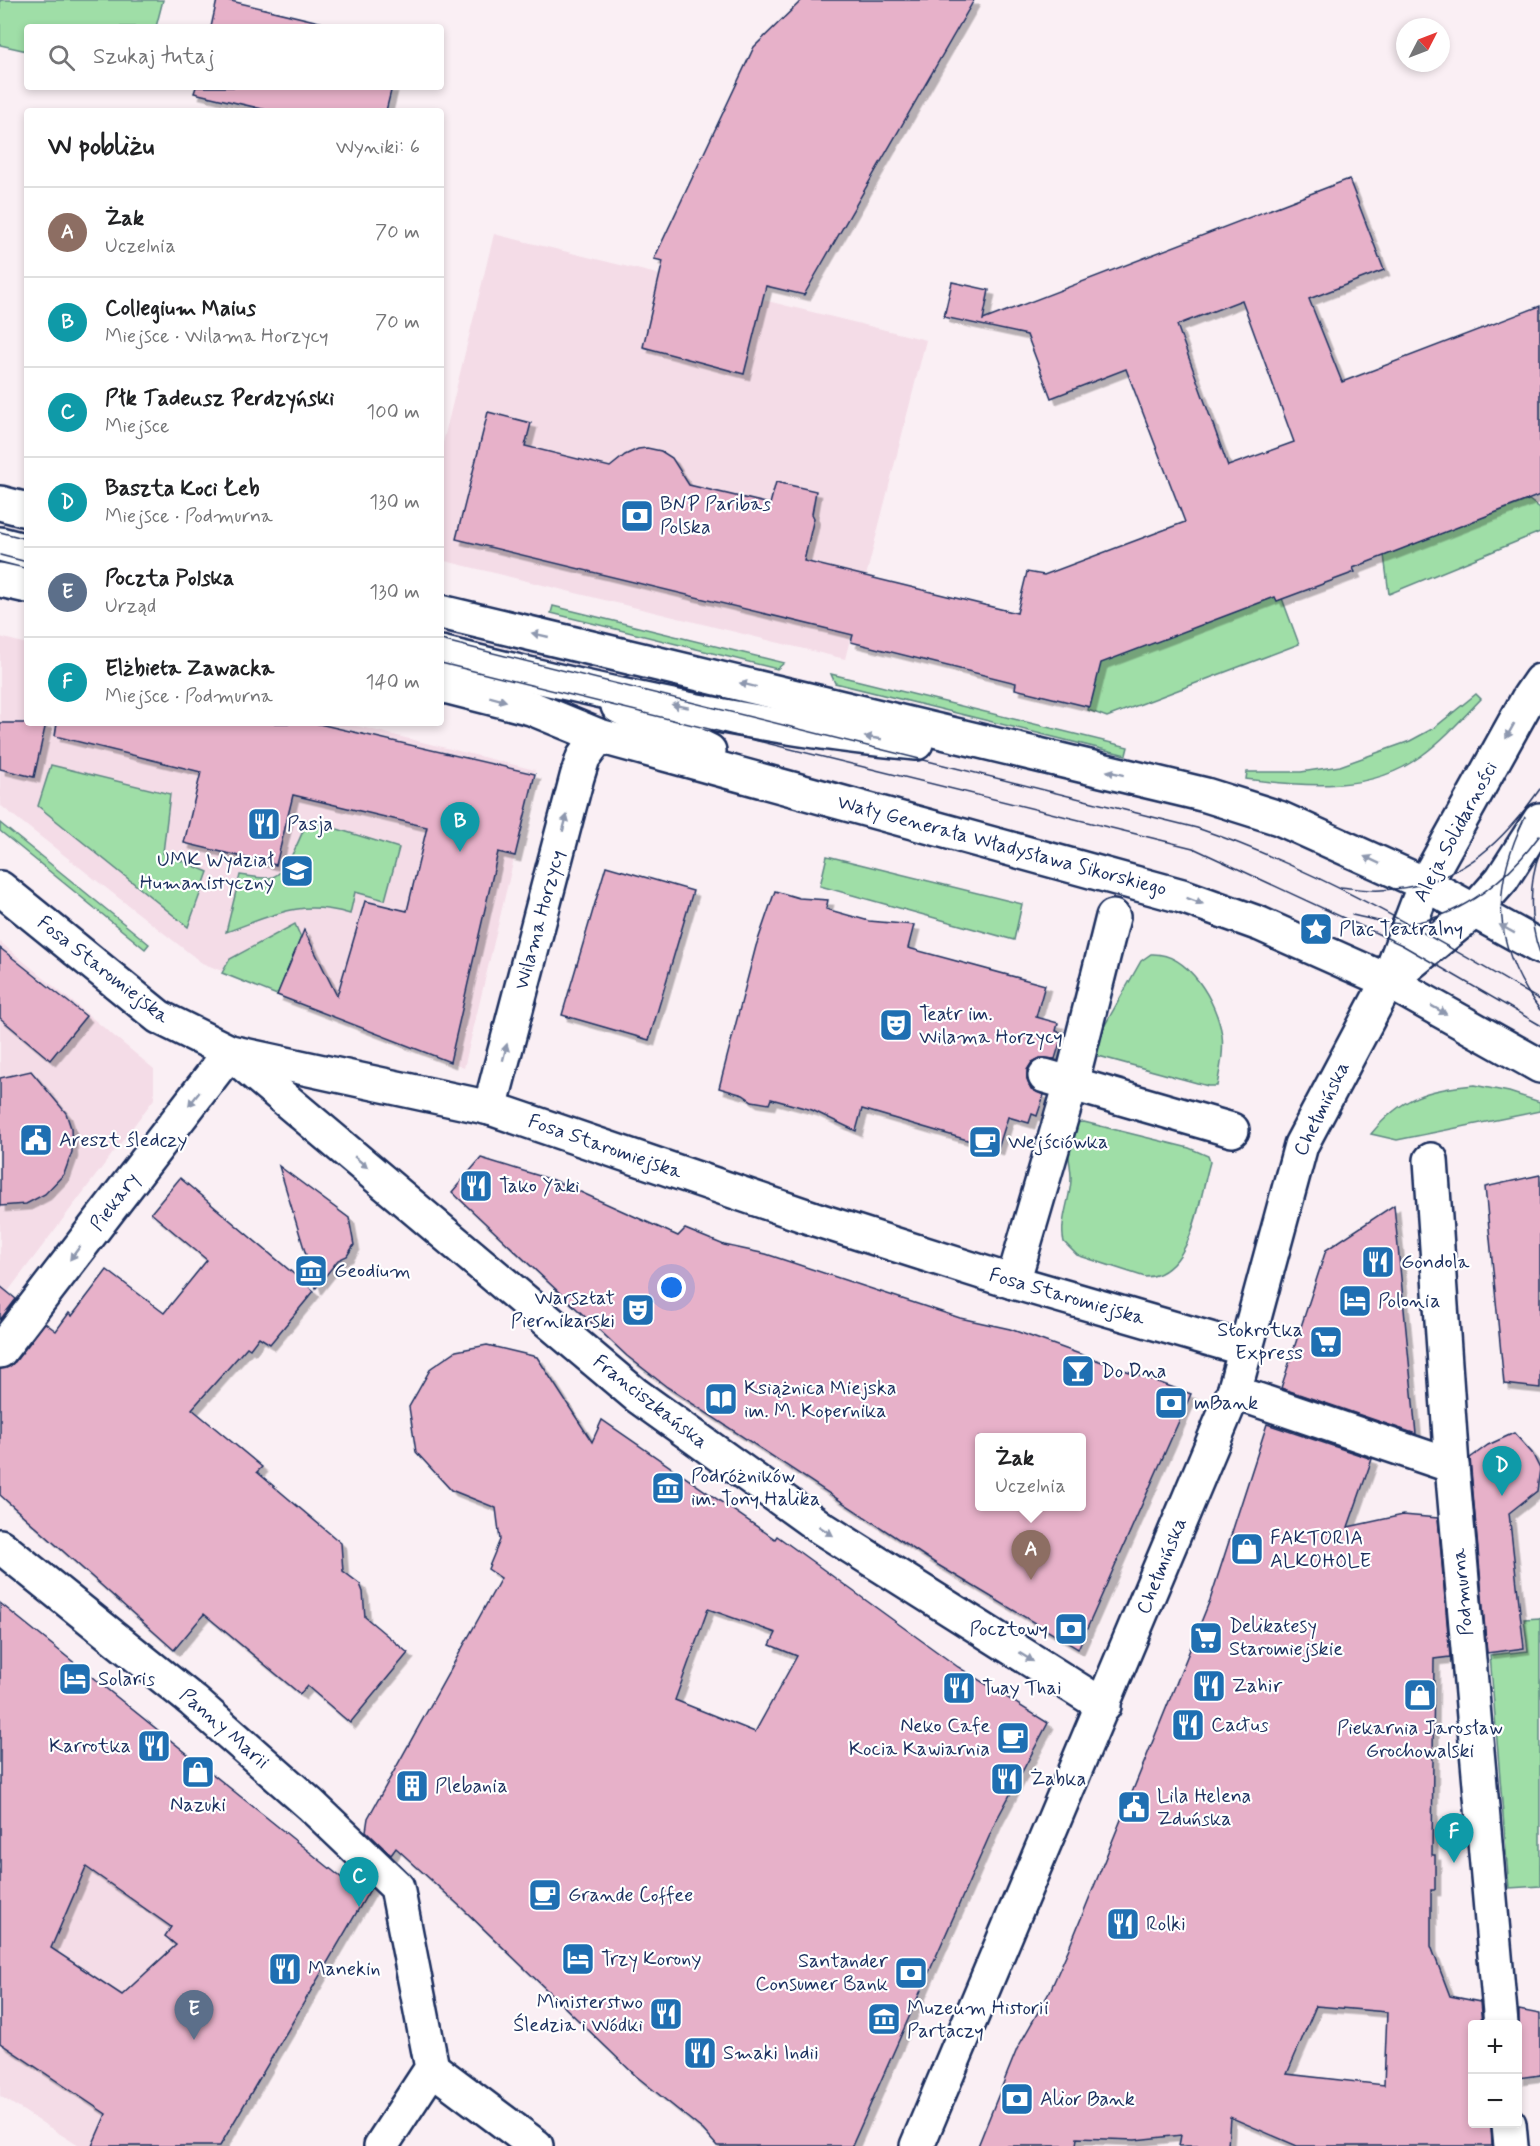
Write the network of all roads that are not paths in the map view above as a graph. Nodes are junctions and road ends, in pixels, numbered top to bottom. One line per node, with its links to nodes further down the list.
1 (0, 503): 2 (street)
2 (24, 509)
3 (0, 544): 4 (street)
4 (24, 549)
5 (0, 580): 6 (street)
6 (24, 585)
7 (444, 613): 13 (street, one-way to 7)
8 (444, 654): 11 (street)
9 (1540, 681): 16 (street, Aleja Solidarności, one-way to 16)
10 (444, 686): 12 (street, Wały Generała Władysława Sikorskiego, one-way to 12)
11 (583, 688): 13 (street, one-way to 11); 14 (street)
12 (599, 736): 14 (street, Wały Generała Władysława Sikorskiego); 25 (street, Wilama Horzycy, one-way to 12)
13 (1035, 754): 16 (street, one-way to 13)
14 (775, 784): 21 (street, Wały Generała Władysława Sikorskiego, one-way to 21)
15 (1540, 820): 18 (street)
16 (1425, 884): 18 (street); 21 (street, Aleja Solidarności)
17 (0, 888): 22 (street, Fosa Staromiejska)
18 (1474, 911): 20 (street, one-way to 18); 21 (street)
19 (1113, 917): 24 (street)
20 (1540, 947)
21 (1388, 981): 23 (street, Wały Generała Władysława Sikorskiego, one-way to 23); 29 (street, Chełmińska)
22 (230, 1052): 25 (street, Fosa Staromiejska); 30 (street, Piekary, one-way to 30); 34 (street, Franciszkańska, one-way to 34)
23 (1540, 1066)
24 (1058, 1080): 26 (street); 28 (street)
25 (490, 1108): 28 (street, Fosa Staromiejska)
26 (1233, 1130)
27 (1431, 1160): 32 (street, Podmurna)
28 (1013, 1282): 29 (street, Fosa Staromiejska)
29 (1245, 1349): 31 (street, Chełmińska)
30 (0, 1351)
31 (1234, 1392): 32 (street); 34 (street, Chełmińska)
32 (1452, 1466): 35 (street, Podmurna)
33 (0, 1546): 36 (street, Panny Marii)
34 (1104, 1706): 40 (street, Chełmińska)
35 (1501, 2020)
36 (432, 2068): 38 (street); 39 (street)
37 (1509, 2128): 41 (street)
38 (381, 2146)
39 (536, 2146)
40 (917, 2146)
41 (1511, 2146)

